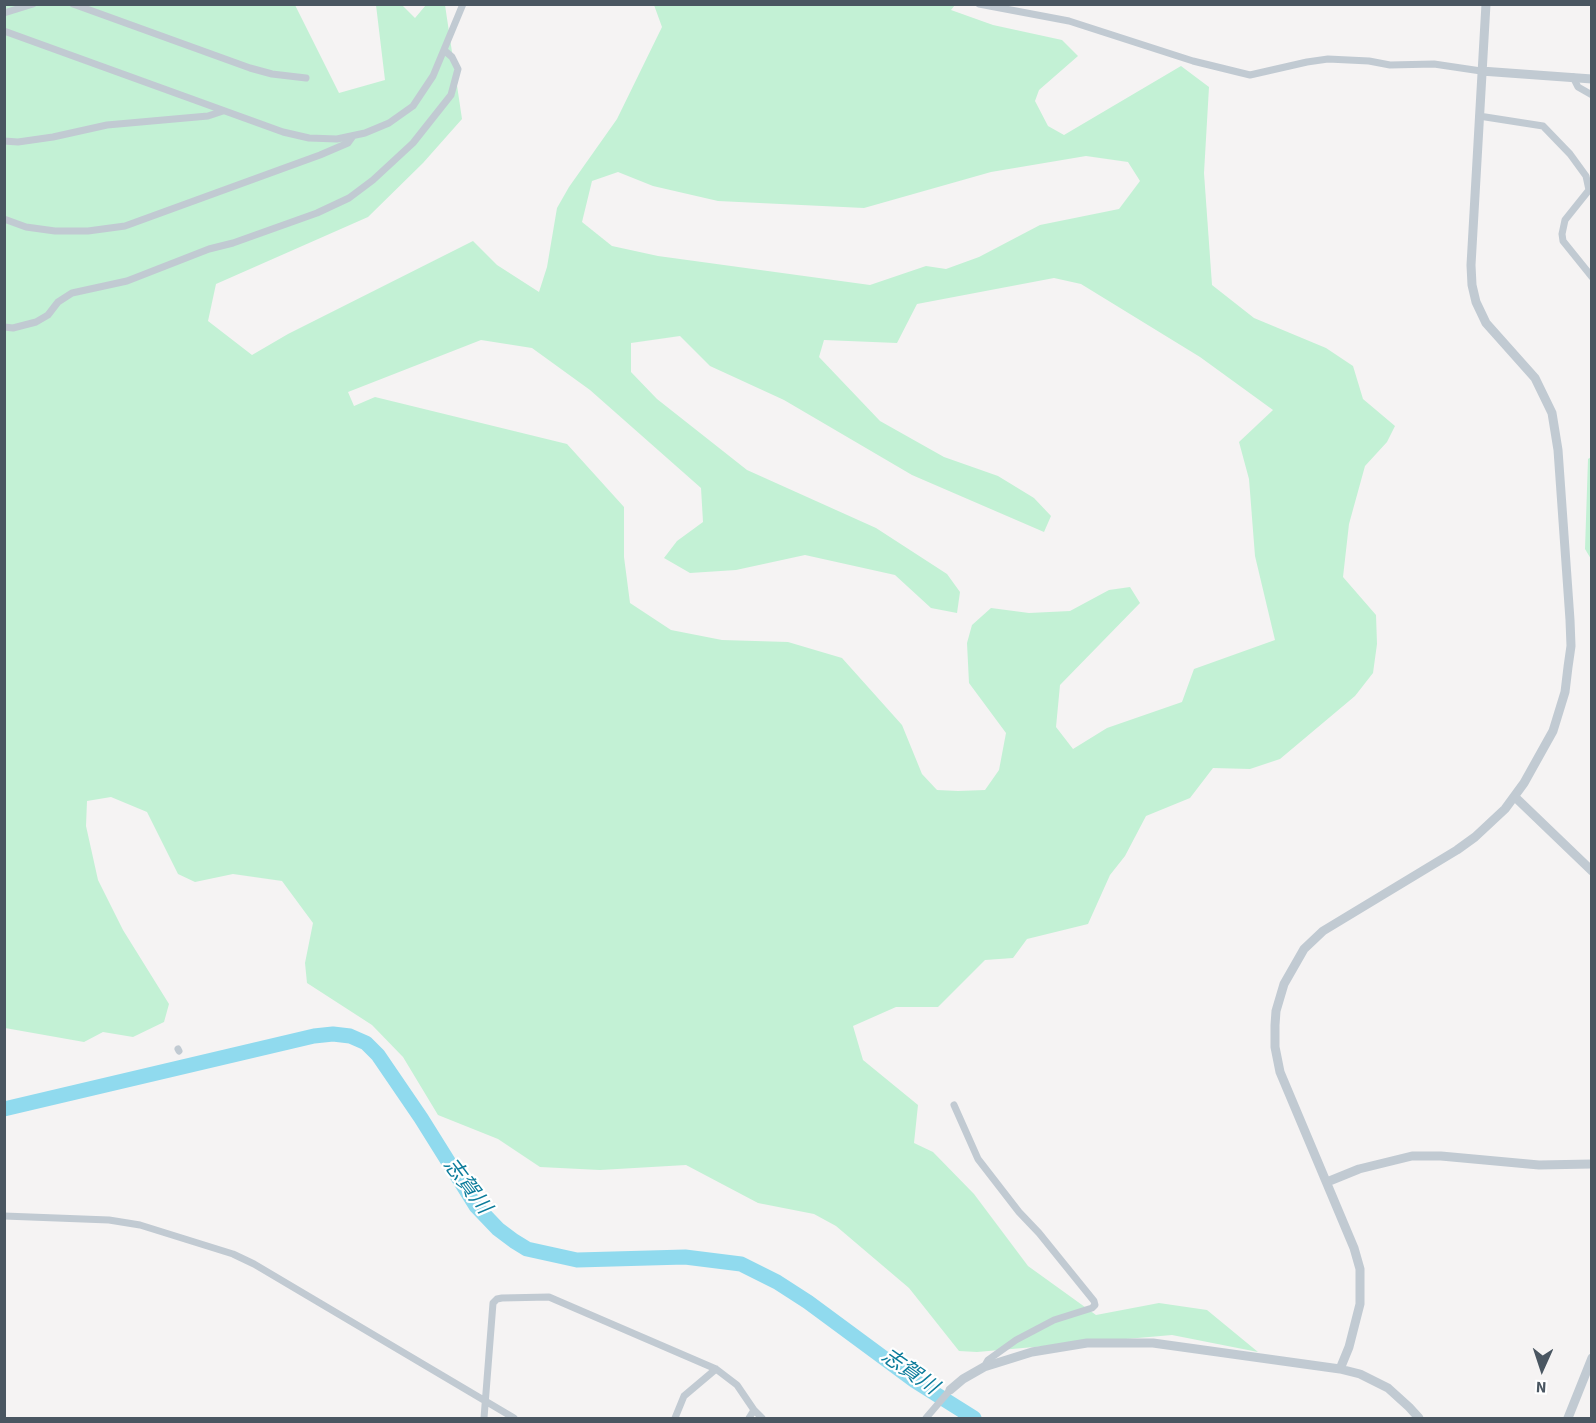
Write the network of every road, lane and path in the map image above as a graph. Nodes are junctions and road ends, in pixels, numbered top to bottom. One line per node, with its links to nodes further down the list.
1 (33, 4): 6 (street)
2 (72, 4): 11 (street)
3 (463, 4): 8 (street)
4 (979, 4): 9 (street)
5 (1486, 4): 9 (street)
6 (4, 13)
7 (4, 31): 14 (street)
8 (445, 51): 16 (street); 20 (street)
9 (1482, 71): 10 (street); 15 (street)
10 (1573, 77): 12 (street); 13 (street)
11 (306, 78)
12 (1592, 79)
13 (1592, 95)
14 (223, 111): 16 (street); 17 (street)
15 (1479, 116): 19 (street); 21 (street)
16 (353, 136): 18 (street)
17 (4, 141)
18 (4, 219)
19 (1592, 277)
20 (4, 327)
21 (1515, 797): 22 (street); 25 (street)
22 (1592, 871)
23 (954, 1105): 28 (street)
24 (1592, 1164): 25 (street)
25 (1327, 1182): 30 (street)
26 (4, 1216): 32 (street)
27 (1592, 1358): 41 (street)
28 (984, 1367): 30 (street); 31 (street)
29 (716, 1369): 32 (street); 33 (street); 36 (street)
30 (1340, 1369): 40 (street)
31 (950, 1390): 39 (street)
32 (485, 1403): 34 (street); 35 (street)
33 (754, 1410): 37 (street); 38 (street)
34 (484, 1419)
35 (514, 1419)
36 (675, 1419)
37 (749, 1419)
38 (762, 1419)
39 (926, 1419)
40 (1419, 1419)
41 (1568, 1419)

